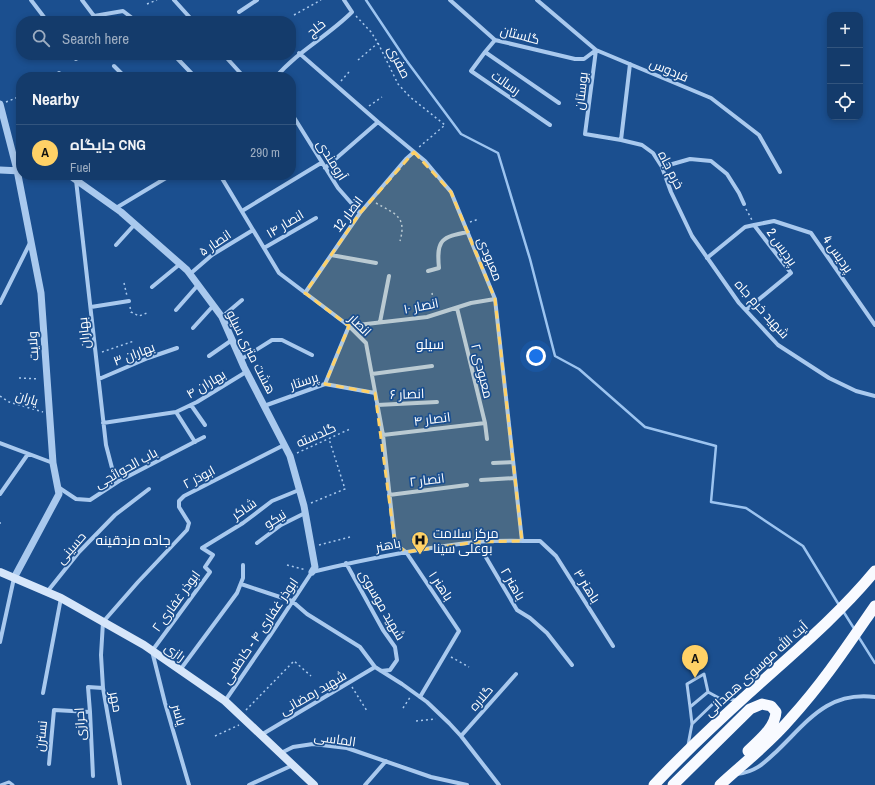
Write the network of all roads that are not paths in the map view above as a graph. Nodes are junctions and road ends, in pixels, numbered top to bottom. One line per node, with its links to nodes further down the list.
1 (31, 0): 9 (street)
2 (82, 0): 10 (street)
3 (174, 0): 13 (street)
4 (257, 0): 8 (street)
5 (344, 0): 17 (street, خلج)
6 (450, 0): 14 (street, گلستان)
7 (537, 0): 15 (street, فردوس)
8 (239, 12)
9 (43, 16)
10 (94, 16)
11 (94, 16): 12 (street)
12 (130, 16)
13 (188, 16)
14 (495, 40): 15 (street, گلستان); 16 (street)
15 (596, 50): 22 (street, فردوس); 33 (street, بوستان)
16 (485, 52): 28 (street); 32 (street, رسالت)
17 (299, 53): 18 (street, خلج); 30 (street, معبودی)
18 (296, 56)
19 (179, 60): 25 (street)
20 (229, 60): 26 (street)
21 (292, 60): 27 (street, خلج)
22 (630, 64): 34 (street); 42 (street, فردوس)
23 (114, 66): 24 (street)
24 (120, 72)
25 (190, 72)
26 (239, 72)
27 (280, 72)
28 (559, 103)
29 (0, 104): 36 (street, ولایت)
30 (378, 122): 35 (street, معبودی); 39 (street)
31 (296, 125): 37 (street, آرومندی)
32 (550, 125)
33 (585, 134): 34 (street, خرم جاه)
34 (621, 140): 38 (street, خرم جاه)
35 (414, 152): 53 (street, انصار 12); 58 (street, معبودی)
36 (16, 160)
37 (321, 163): 39 (street, آرومندی); 43 (street)
38 (662, 167): 50 (street); 63 (street, خرم جاه)
39 (325, 168): 53 (street, آرومندی)
40 (0, 170): 41 (street)
41 (16, 170)
42 (780, 172)
43 (296, 178)
44 (21, 180): 59 (street, ولایت)
45 (73, 180): 77 (street, بهاران)
46 (77, 180): 51 (street, هشت متری سیلو)
47 (163, 180): 51 (street)
48 (223, 180): 52 (street, انصار)
49 (293, 180): 52 (street)
50 (744, 204)
51 (116, 208): 55 (street, هشت متری سیلو)
52 (242, 211): 57 (street, انصار)
53 (360, 213): 62 (street, انصار 12)
54 (316, 218): 61 (street, انصار ۱۴)
55 (135, 224): 60 (street); 65 (street, هشت متری سیلو)
56 (754, 225): 63 (street, پردیس 4); 80 (street, پردیس 2); 83 (street, پردیس 4)
57 (253, 230): 61 (street, انصار); 67 (street, انصار ۵)
58 (468, 232): 66 (street); 72 (street, معبودی)
59 (31, 241): 75 (street); 114 (street, ولایت)
60 (116, 245)
61 (264, 248): 71 (street, انصار)
62 (331, 255): 64 (street); 71 (street, انصار 12)
63 (707, 258): 80 (street, شهید خرم جاه)
64 (376, 263)
65 (180, 264): 67 (street, هشت متری سیلو); 70 (street)
66 (428, 272)
67 (190, 274): 69 (street, هشت متری سیلو)
68 (390, 276): 82 (street)
69 (198, 285): 76 (street, هشت متری سیلو); 79 (street)
70 (152, 287)
71 (305, 293): 84 (street, انصار)
72 (495, 299): 78 (street, انصار ۱۰); 113 (street, معبودی)
73 (242, 300): 81 (street)
74 (129, 301): 77 (street)
75 (0, 303)
76 (213, 306): 81 (street, هشت متری سیلو); 85 (street)
77 (91, 307): 94 (street, بهاران)
78 (457, 308): 82 (street, انصار ۱۰); 104 (street, معبودی ۲)
79 (176, 310)
80 (746, 310): 97 (street, شهید خرم جاه)
81 (222, 317): 86 (street, هشت متری سیلو)
82 (380, 322): 84 (street, انصار ۱۰)
83 (875, 325)
84 (349, 326): 93 (street, انصار); 95 (street)
85 (193, 328)
86 (232, 340): 89 (street); 90 (street, هشت متری سیلو)
87 (177, 348): 94 (street, بهاران ۳)
88 (312, 354): 90 (street, پرستار)
89 (209, 356)
90 (240, 360): 92 (street, هشت متری سیلو)
91 (432, 366): 93 (street)
92 (246, 372): 99 (street, بهاران ۴); 101 (street, هشت متری سیلو)
93 (372, 374): 96 (street, انصار)
94 (99, 379): 103 (street, بهاران)
95 (325, 384): 96 (street, پرستار); 101 (street, پرستار)
96 (375, 392): 100 (street, انصار)
97 (875, 396)
98 (437, 402): 100 (street, انصار ۶)
99 (191, 405): 102 (street, بهاران ۴); 105 (street)
100 (377, 405): 106 (street, انصار)
101 (264, 406): 111 (street, هشت متری سیلو)
102 (176, 412): 103 (street, بهاران ۴); 109 (street, بهاران ۴)
103 (104, 423): 118 (street, بهاران)
104 (485, 423): 106 (street, انصار ۴); 108 (street, معبودی ۲)
105 (205, 425)
106 (383, 435): 124 (street, انصار)
107 (204, 437): 109 (street, باب الحوائجی)
108 (486, 438)
109 (195, 442): 118 (street, باب الحوائجی)
110 (0, 443): 112 (street)
111 (284, 445): 122 (street, هشت متری سیلو); 143 (street, ابوذر ۲)
112 (28, 454): 114 (street); 123 (street)
113 (513, 462): 115 (street); 116 (street, معبودی)
114 (53, 463): 120 (street, ولایت)
115 (493, 463)
116 (515, 478): 117 (street); 126 (street, معبودی)
117 (481, 480)
118 (119, 481): 120 (street, باب الحوائجی)
119 (467, 485): 124 (street, انصار ۲)
120 (58, 487): 137 (street, ولایت)
121 (149, 489): 139 (street, حسینی)
122 (299, 490): 125 (street, هشت متری سیلو); 130 (street, شاکر)
123 (0, 494)
124 (389, 495): 131 (street, انصار)
125 (305, 510): 129 (street, نیکو); 136 (street, هشت متری سیلو)
126 (522, 541): 127 (street, باهنر); 128 (street, باهنر)
127 (540, 541): 145 (street, باهنر ۳)
128 (477, 542): 131 (street, باهنر); 147 (street, باهنر ۲)
129 (257, 543)
130 (202, 548): 146 (street, ابوذر غفاری ۲)
131 (406, 552): 132 (street, باهنر); 155 (street, باهنر ۱)
132 (346, 563): 136 (street, باهنر); 150 (street, شهید موسوی)
133 (243, 564): 138 (street)
134 (875, 571): 158 (highway, آیت الله موسوی همدانی)
135 (0, 572): 137 (main road, رازی)
136 (312, 572): 141 (street, ابوذر غفاری ۴ - کاظمی)
137 (14, 578): 139 (main road, رازی); 144 (street)
138 (241, 584): 141 (street); 149 (street)
139 (46, 592): 140 (main road, رازی)
140 (61, 598): 143 (main road, رازی); 154 (street)
141 (292, 601): 148 (street); 159 (street, ابوذر غفاری ۴ - کاظمی)
142 (875, 606): 170 (highway)
143 (103, 622): 146 (main road, رازی); 152 (street, مهر)
144 (0, 642)
145 (613, 646)
146 (152, 651): 149 (main road, رازی); 176 (street, یاسر)
147 (572, 665)
148 (376, 667): 150 (street); 163 (street, شهید رمضانی)
149 (180, 670): 159 (main road, رازی)
150 (380, 670): 155 (street)
151 (516, 674): 164 (street, گلاره)
152 (104, 688): 161 (street, احرازی); 175 (street, مهر)
153 (708, 692): 157 (lane); 160 (lane); 160 (lane)
154 (43, 693)
155 (420, 697): 164 (street)
156 (875, 697): 170 (street)
157 (719, 698): 158 (lane); 162 (lane)
158 (744, 698): 166 (highway, آیت الله موسوی همدانی)
159 (225, 701): 163 (main road, رازی)
160 (690, 707): 162 (lane)
161 (90, 712): 168 (street, نسترن); 171 (street, احرازی)
162 (692, 724): 166 (lane)
163 (261, 735): 165 (main road, رازی)
164 (461, 736): 181 (street)
165 (280, 754): 167 (street, الماسی); 169 (main road, رازی)
166 (685, 754): 182 (highway, آیت الله موسوی همدانی)
167 (386, 761): 179 (street); 180 (street, الماسی)
168 (48, 764)
169 (293, 765): 177 (street); 178 (main road, رازی)
170 (732, 775): 172 (highway)
171 (92, 776)
172 (721, 784): 183 (highway)
173 (1, 785): 174 (lane)
174 (13, 785)
175 (120, 785)
176 (189, 785)
177 (249, 785)
178 (314, 785)
179 (365, 785)
180 (467, 785)
181 (499, 785)
182 (654, 785)
183 (673, 785)

